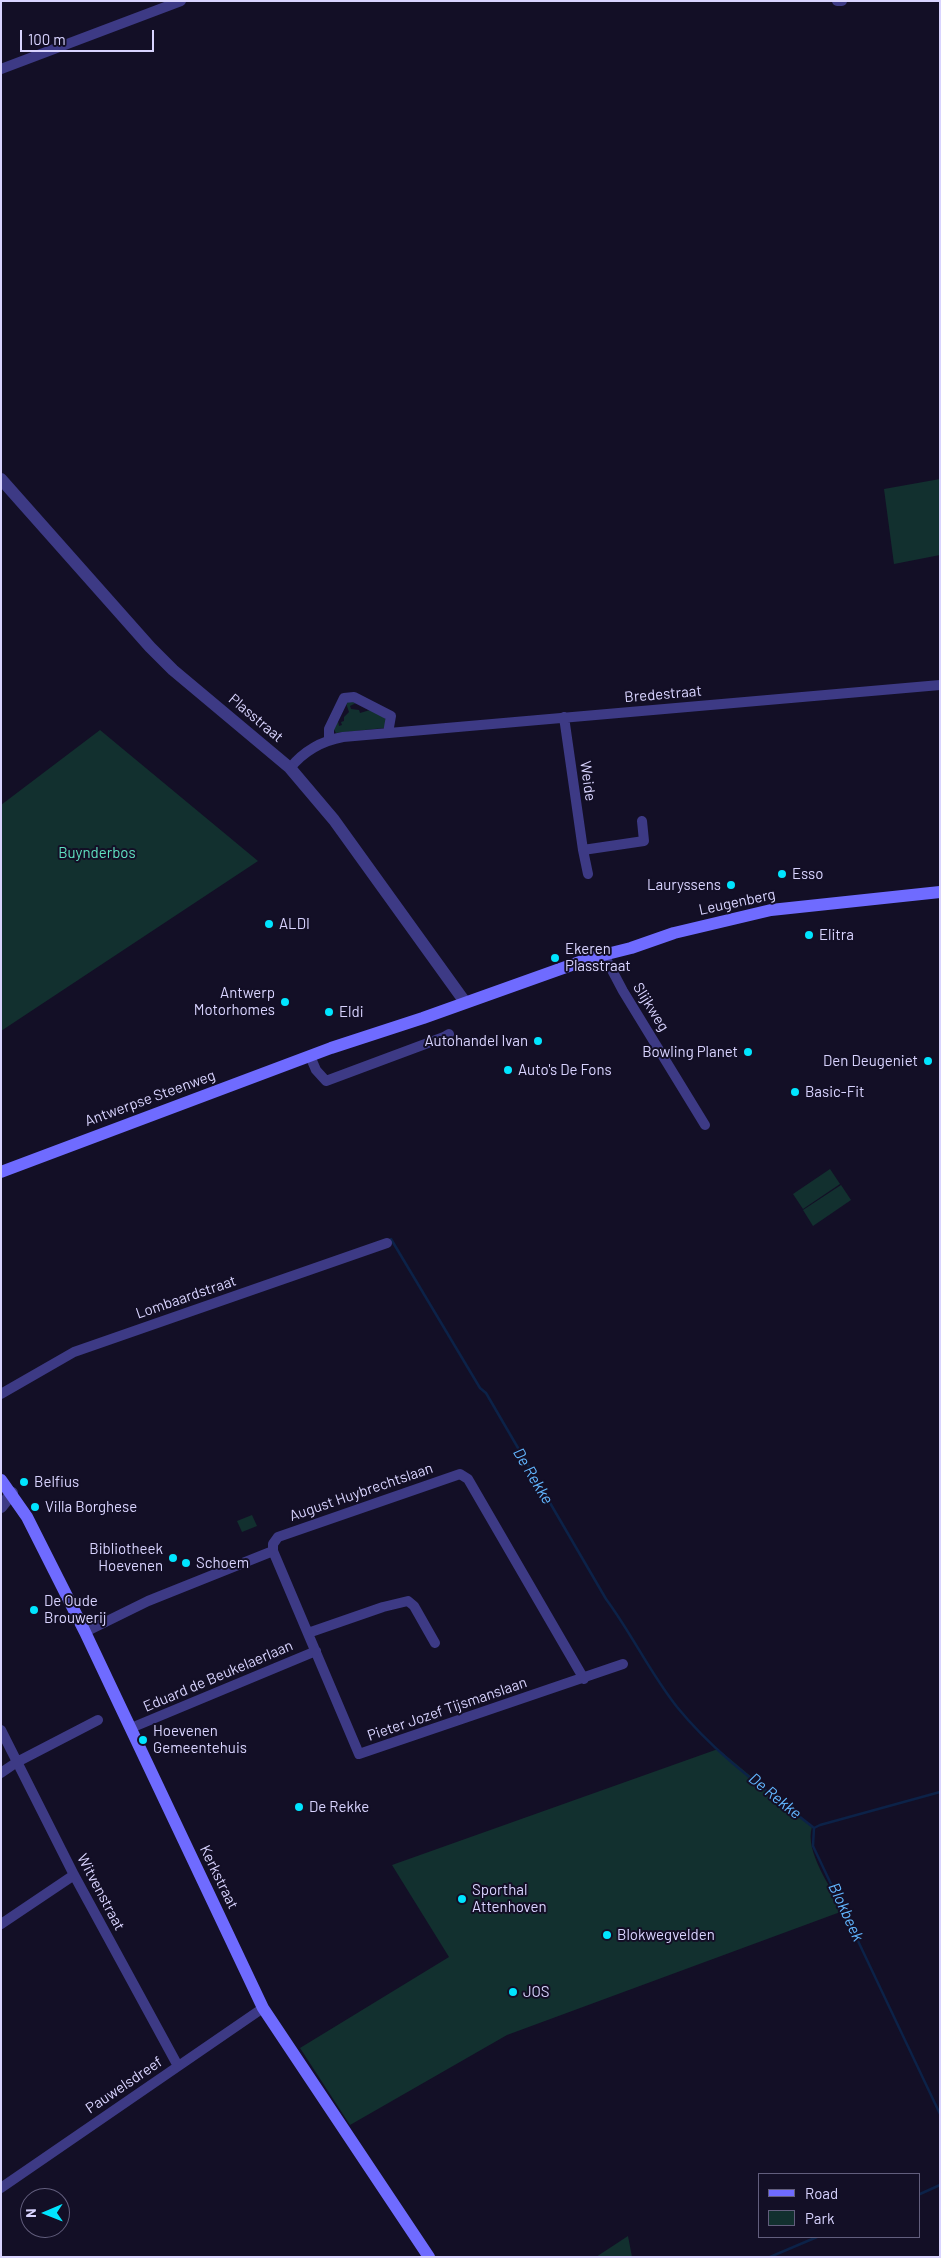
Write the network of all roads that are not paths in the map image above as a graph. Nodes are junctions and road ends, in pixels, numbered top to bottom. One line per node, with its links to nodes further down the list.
1 (181, 1): 2 (street)
2 (1, 69)
3 (1, 479): 8 (street, Plasstraat)
4 (940, 685): 5 (street, Bredestraat)
5 (564, 717): 6 (street, Bredestraat); 10 (street, Weide)
6 (388, 733): 7 (street, Bredestraat); 7 (street)
7 (329, 739): 8 (street, Bredestraat)
8 (290, 768): 14 (street, Plasstraat)
9 (642, 821): 10 (street)
10 (583, 850): 11 (street, Weide)
11 (588, 874)
12 (940, 892): 13 (main road, Leugenberg)
13 (604, 955): 14 (main road, Leugenberg); 17 (street, Slijkweg)
14 (465, 1002): 16 (main road, Antwerpse Steenweg)
15 (449, 1034): 16 (street)
16 (310, 1056): 18 (main road, Antwerpse Steenweg)
17 (705, 1125)
18 (1, 1172)
19 (387, 1243): 20 (street, Lombaardstraat)
20 (1, 1394)
21 (1, 1480): 22 (main road, Kerkstraat)
22 (12, 1494): 23 (street); 25 (main road, Kerkstraat)
23 (1, 1508)
24 (273, 1551): 25 (street, August Huybrechtslaan); 26 (street, Pieter Jozef Tijsmanslaan); 30 (street, August Huybrechtslaan)
25 (85, 1632): 32 (main road, Kerkstraat)
26 (308, 1633): 27 (street, Eduard de Beukelaerlaan); 28 (street, Pieter Jozef Tijsmanslaan)
27 (435, 1643)
28 (316, 1651): 30 (street, Pieter Jozef Tijsmanslaan); 32 (street, Eduard de Beukelaerlaan)
29 (623, 1664): 30 (street, Pieter Jozef Tijsmanslaan)
30 (584, 1679)
31 (98, 1720): 34 (street)
32 (131, 1728): 38 (main road, Kerkstraat)
33 (1, 1730): 34 (street, Witvenstraat)
34 (17, 1762): 35 (street); 36 (street, Witvenstraat)
35 (1, 1773)
36 (74, 1875): 37 (street); 39 (street, Witvenstraat)
37 (1, 1924)
38 (263, 2008): 39 (street, Pauwelsdreef); 41 (main road, Kerkstraat)
39 (178, 2066): 40 (street, Pauwelsdreef)
40 (1, 2188)
41 (429, 2257)

